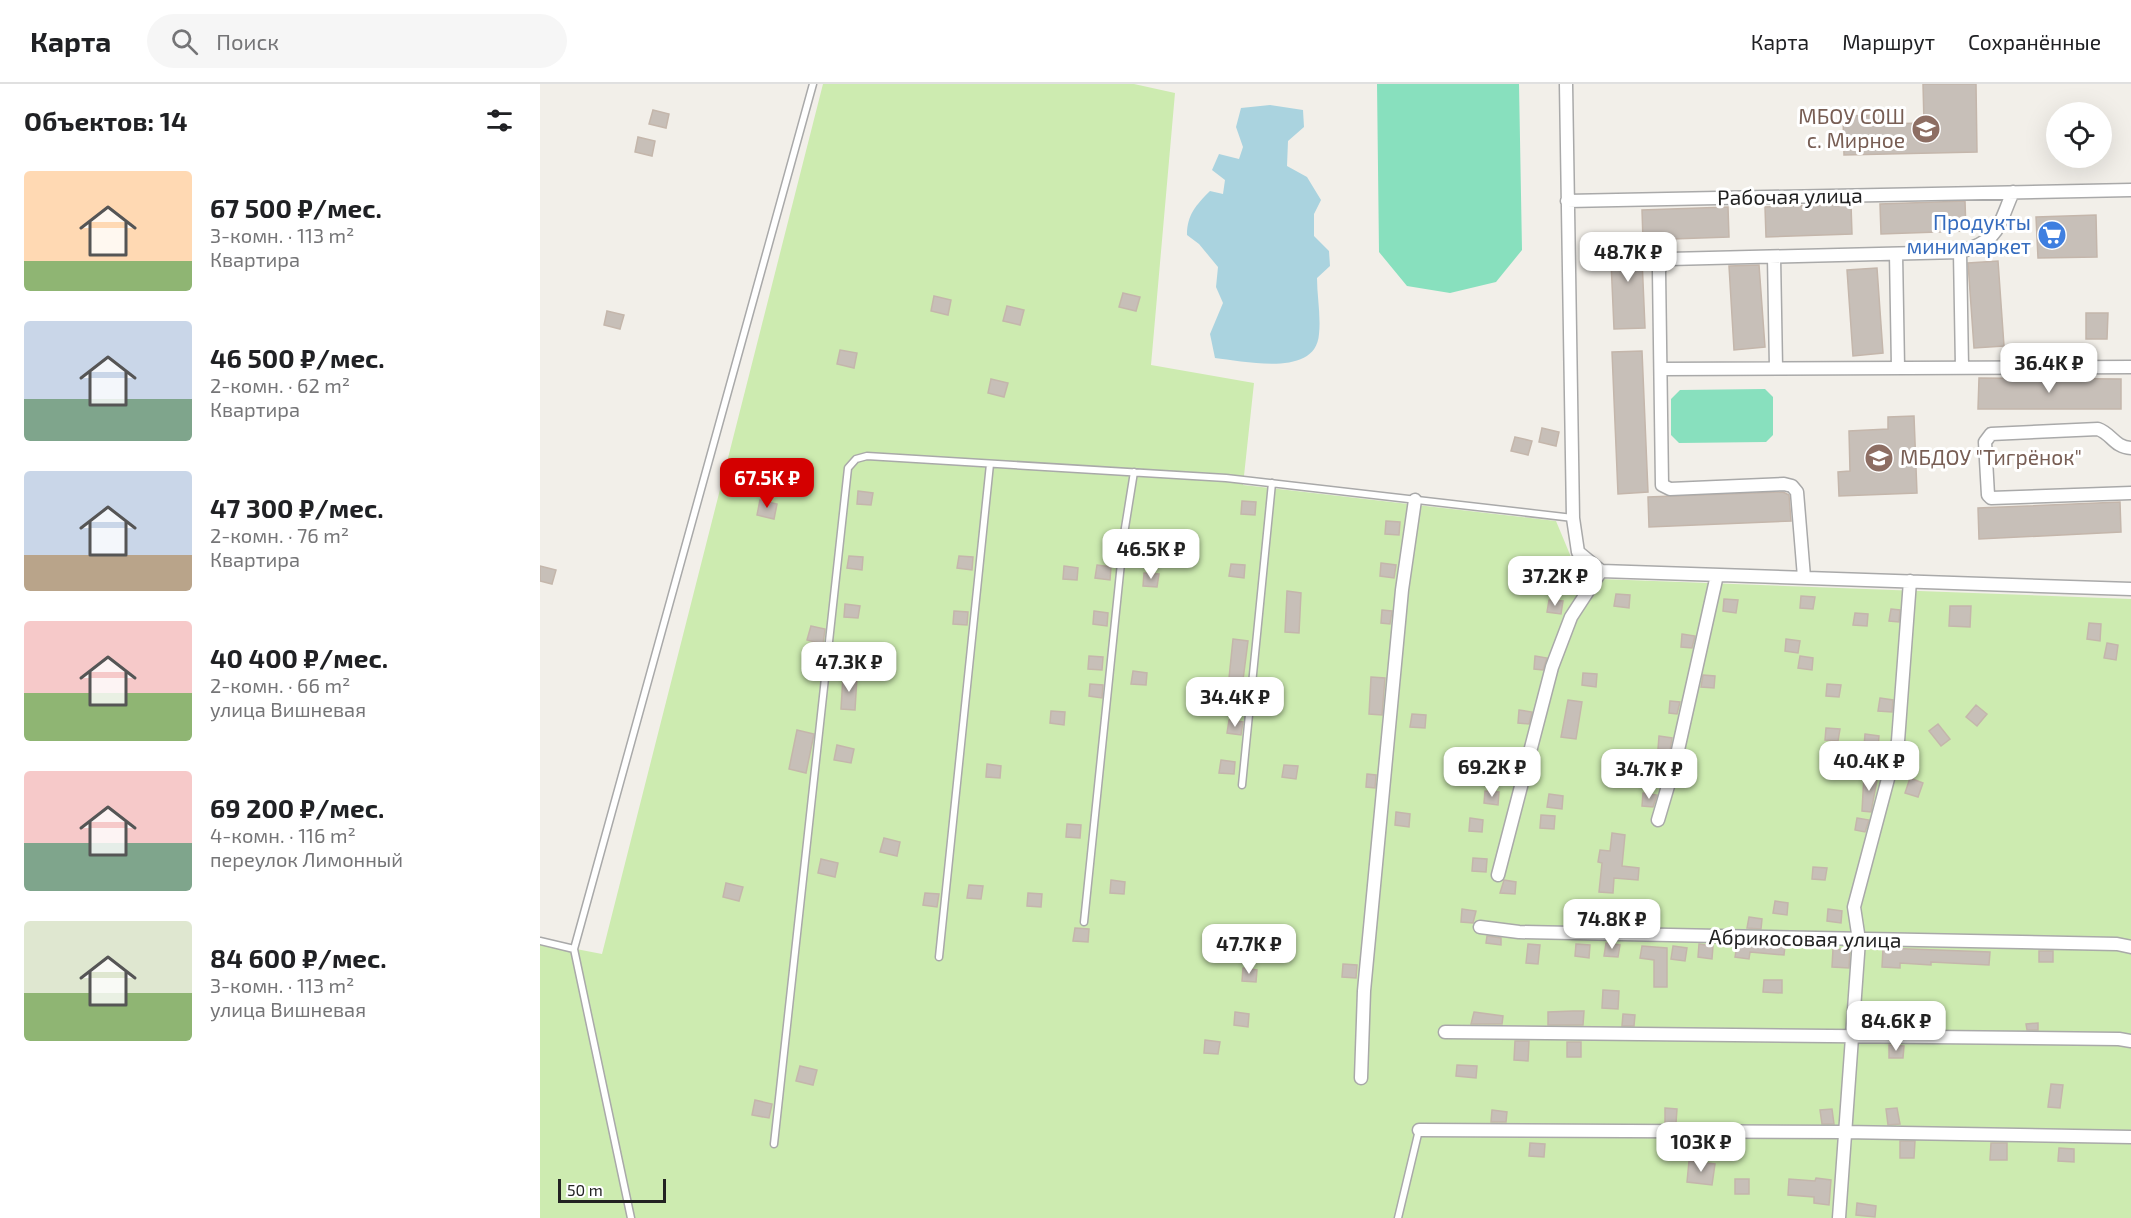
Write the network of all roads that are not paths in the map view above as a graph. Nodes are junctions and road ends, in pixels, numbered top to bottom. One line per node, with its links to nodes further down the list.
1 (813, 84): 34 (lane)
2 (1566, 84): 5 (street)
3 (2131, 190): 4 (street, Рабочая улица)
4 (2013, 192): 5 (street, Рабочая улица); 6 (street)
5 (1567, 201): 20 (street)
6 (1960, 252): 7 (street); 10 (street)
7 (1896, 254): 8 (street); 9 (street)
8 (1774, 257): 12 (street); 13 (street)
9 (1898, 367): 10 (street); 12 (street)
10 (1962, 367): 11 (street)
11 (2131, 367)
12 (1776, 368): 13 (street)
13 (1662, 369): 23 (street)
14 (2131, 448): 18 (street)
15 (990, 464): 16 (lane); 35 (lane); 43 (lane)
16 (1134, 472): 17 (lane); 29 (lane)
17 (1272, 483): 19 (lane); 26 (lane)
18 (2131, 493)
19 (1414, 500): 20 (lane); 39 (street)
20 (1573, 518): 21 (street)
21 (1601, 570): 22 (street); 28 (street)
22 (1717, 574): 23 (street); 27 (street)
23 (1804, 577): 24 (street)
24 (1910, 581): 25 (street); 31 (street)
25 (2131, 589)
26 (1242, 785)
27 (1658, 820)
28 (1498, 875)
29 (1084, 922)
30 (1480, 927): 31 (street, Абрикосовая улица)
31 (1859, 940): 33 (street, Абрикосовая улица); 37 (street)
32 (540, 941): 34 (lane)
33 (2131, 947)
34 (574, 949): 44 (lane)
35 (939, 957)
36 (1445, 1032): 37 (street)
37 (1852, 1036): 38 (street); 41 (street)
38 (2131, 1041)
39 (1361, 1078)
40 (1419, 1130): 41 (street); 45 (lane)
41 (1844, 1132): 42 (street); 46 (street)
42 (2131, 1137)
43 (774, 1144)
44 (631, 1218)
45 (1398, 1218)
46 (1839, 1218)

